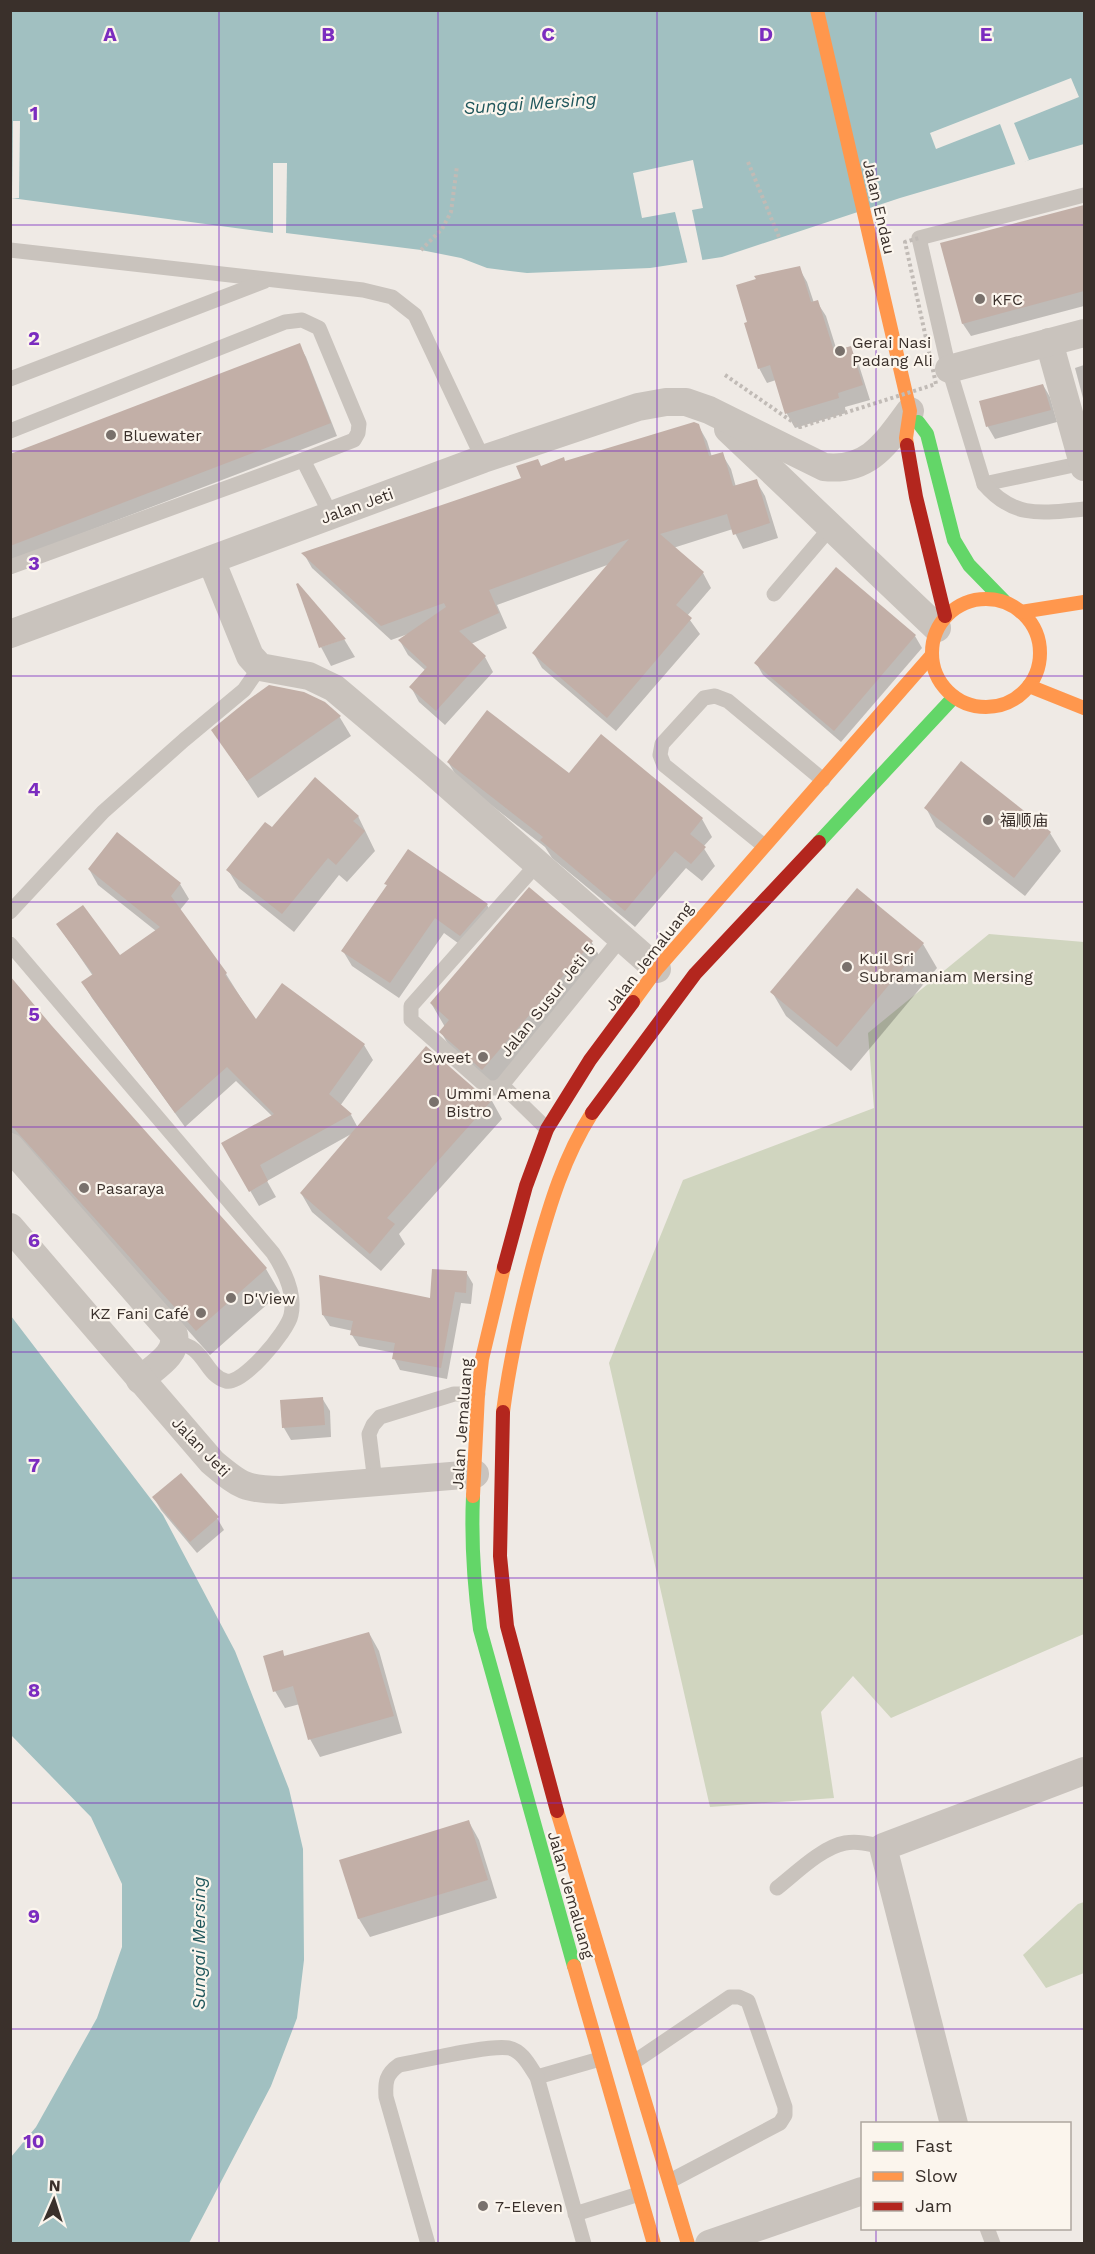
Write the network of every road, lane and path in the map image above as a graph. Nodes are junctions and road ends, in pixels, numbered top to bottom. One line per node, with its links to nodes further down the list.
1 (817, 10): 16 (main road, Jalan Endau)
2 (748, 162): 5 (path)
3 (457, 166): 8 (path)
4 (1084, 195): 6 (lane)
5 (780, 237)
6 (919, 238): 12 (lane); 13 (path, bridge)
7 (10, 250): 9 (lane)
8 (421, 250)
9 (269, 280): 14 (lane); 18 (lane)
10 (1084, 333): 11 (street)
11 (1049, 342): 12 (street); 20 (street)
12 (949, 369): 21 (lane)
13 (725, 375)
14 (10, 379)
15 (709, 410): 16 (street, Jalan Jeti); 18 (street, Jalan Jeti); 24 (street)
16 (910, 411): 28 (main road, Jalan Endau); 31 (main road, Jalan Endau)
17 (10, 431): 19 (lane)
18 (483, 459): 23 (street, Jalan Jeti)
19 (303, 460): 23 (lane); 26 (lane)
20 (1084, 465): 21 (lane)
21 (984, 484): 22 (lane)
22 (1084, 509)
23 (331, 515): 25 (street, Jalan Jeti)
24 (831, 527): 27 (lane); 31 (street)
25 (211, 560): 32 (street, Jalan Jeti); 34 (street)
26 (10, 567)
27 (774, 594)
28 (1004, 602): 30 (main road); 31 (main road)
29 (1084, 602): 30 (main road)
30 (1021, 612): 35 (main road)
31 (941, 622): 33 (main road)
32 (10, 634)
33 (931, 656): 36 (main road); 38 (main road, Jalan Jemaluang)
34 (260, 667): 40 (street); 41 (lane)
35 (1029, 686): 36 (main road); 37 (main road)
36 (954, 697): 58 (main road, Jalan Jemaluang)
37 (1084, 708)
38 (823, 780): 39 (main road, Jalan Jemaluang); 39 (lane)
39 (764, 846): 44 (main road, Jalan Jemaluang)
40 (537, 863): 42 (street); 45 (lane)
41 (10, 912)
42 (622, 937): 44 (street); 45 (lane, Jalan Susur Jeti 5)
43 (10, 945): 49 (lane)
44 (657, 969): 46 (main road, Jalan Jemaluang)
45 (502, 1085): 46 (lane)
46 (548, 1129): 51 (main road, Jalan Jemaluang)
47 (10, 1147): 49 (street)
48 (10, 1227): 50 (street, Jalan Jeti)
49 (176, 1343): 50 (street)
50 (140, 1380): 53 (street, Jalan Jeti)
51 (478, 1394): 52 (main road, Jalan Jemaluang); 53 (lane)
52 (475, 1474): 53 (street, Jalan Jeti); 57 (main road, Jalan Jemaluang)
53 (375, 1482)
54 (1084, 1771): 55 (street)
55 (883, 1847): 56 (lane); 60 (street)
56 (777, 1888)
57 (600, 2059): 59 (lane); 63 (main road, Jalan Jemaluang)
58 (634, 2062): 61 (main road, Jalan Jemaluang); 61 (lane)
59 (537, 2078): 64 (lane); 66 (lane)
60 (953, 2122)
61 (670, 2181): 69 (main road, Jalan Jemaluang)
62 (861, 2191): 70 (street)
63 (639, 2194): 64 (lane); 68 (main road, Jalan Jemaluang)
64 (575, 2214): 67 (lane)
65 (987, 2230): 71 (lane)
66 (428, 2244)
67 (584, 2244)
68 (654, 2244)
69 (688, 2244)
70 (710, 2244)
71 (993, 2244)

